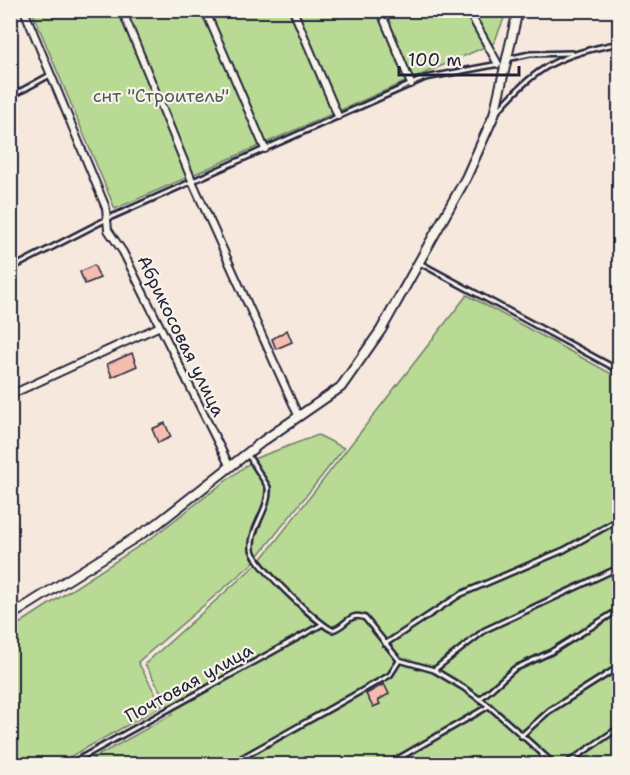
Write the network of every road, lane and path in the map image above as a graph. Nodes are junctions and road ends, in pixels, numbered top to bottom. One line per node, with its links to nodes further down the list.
1 (24, 10): 12 (street, Абрикосовая улица)
2 (122, 10): 18 (street)
3 (205, 10): 17 (street)
4 (293, 10): 16 (street)
5 (380, 10): 13 (street)
6 (468, 10): 11 (street)
7 (518, 10): 10 (street)
8 (620, 43): 9 (lane)
9 (572, 53): 10 (lane); 15 (lane)
10 (507, 59): 11 (lane); 15 (street)
11 (498, 64): 13 (lane)
12 (50, 75): 14 (lane); 19 (street, Абрикосовая улица)
13 (411, 84): 16 (lane)
14 (10, 97)
15 (494, 115): 20 (street)
16 (338, 116): 17 (lane)
17 (265, 149): 18 (lane)
18 (192, 183): 19 (lane); 25 (street)
19 (107, 219): 21 (lane); 22 (street, Абрикосовая улица)
20 (417, 261): 23 (lane); 25 (street)
21 (10, 269)
22 (158, 327): 24 (street); 27 (street, Абрикосовая улица)
23 (620, 371)
24 (10, 395)
25 (298, 415): 26 (street)
26 (247, 454): 27 (street); 32 (lane)
27 (230, 467): 31 (street)
28 (620, 519): 33 (lane)
29 (620, 567): 36 (lane)
30 (620, 609): 37 (lane)
31 (10, 616)
32 (321, 625): 33 (lane, Почтовая улица); 42 (lane, Почтовая улица)
33 (386, 644): 34 (lane)
34 (399, 660): 36 (lane); 43 (lane)
35 (620, 666): 40 (lane)
36 (434, 670): 37 (lane)
37 (480, 699): 38 (lane)
38 (489, 706): 40 (lane); 44 (lane)
39 (620, 727): 47 (lane)
40 (521, 736): 41 (lane)
41 (542, 753): 45 (lane); 46 (lane)
42 (70, 765)
43 (231, 765)
44 (389, 765)
45 (542, 765)
46 (554, 765)
47 (566, 765)

